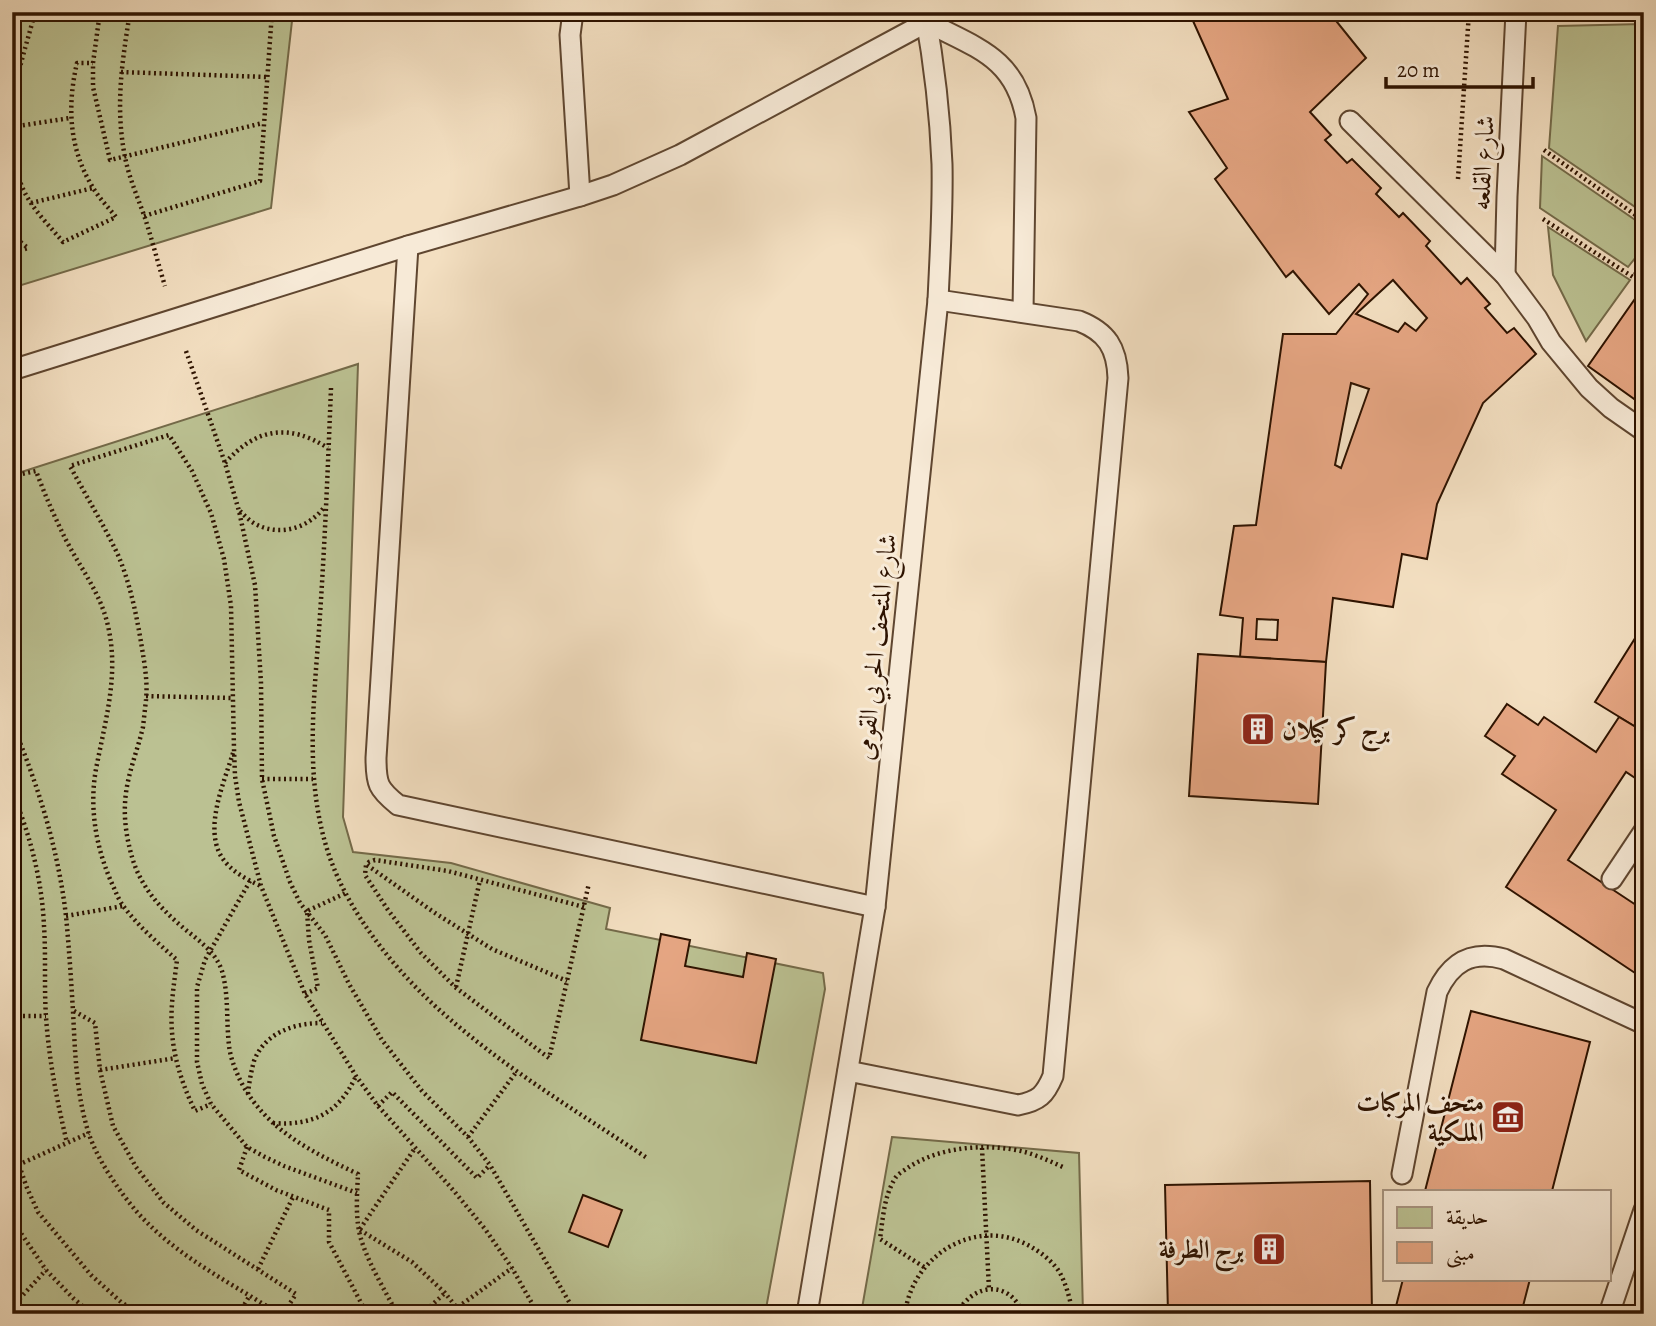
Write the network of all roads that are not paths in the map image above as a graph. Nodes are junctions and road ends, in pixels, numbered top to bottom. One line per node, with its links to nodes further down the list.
1 (573, 12): 5 (lane)
2 (1516, 12): 7 (lane, شارع القلعه)
3 (926, 17): 5 (lane); 8 (lane, شارع المتحف الحربي القومى); 9 (lane)
4 (1350, 121): 7 (lane, شارع القلعه)
5 (580, 196): 6 (lane)
6 (408, 246): 10 (lane); 14 (lane)
7 (1505, 275): 11 (lane, شارع القلعه)
8 (938, 300): 9 (lane); 14 (lane, شارع المتحف الحربي القومى)
9 (1023, 312): 16 (lane)
10 (12, 370)
11 (1644, 431)
12 (1644, 831): 13 (lane)
13 (1612, 879)
14 (875, 907): 16 (lane, شارع المتحف الحربي القومى)
15 (1644, 1024): 17 (lane)
16 (848, 1071): 19 (lane, شارع المتحف الحربي القومى)
17 (1402, 1174)
18 (1644, 1210): 20 (lane)
19 (807, 1314)
20 (1609, 1314)

